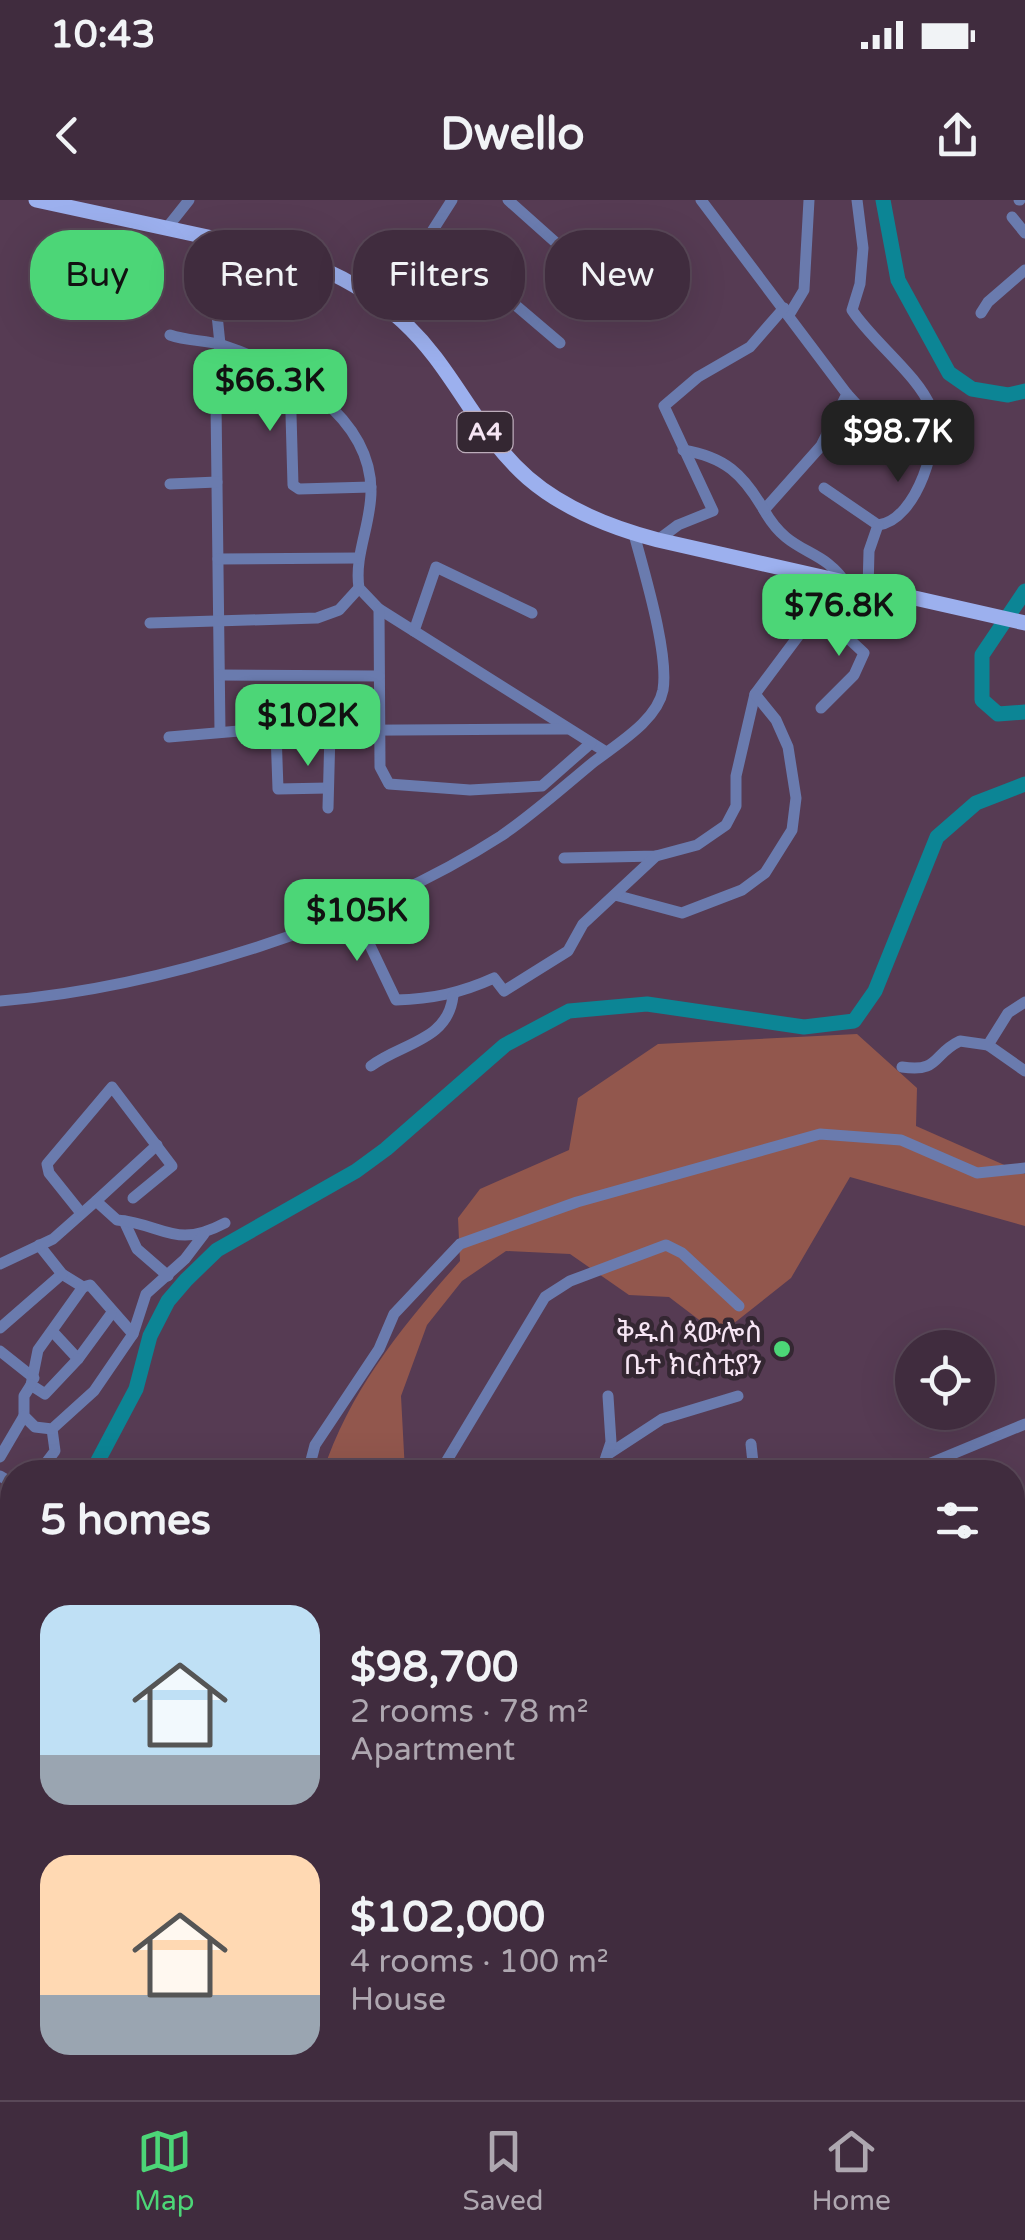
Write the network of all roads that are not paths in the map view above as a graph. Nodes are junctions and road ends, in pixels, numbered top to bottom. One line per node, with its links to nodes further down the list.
1 (36, 200): 9 (main road, A4)
2 (190, 200): 9 (street)
3 (452, 200): 20 (street)
4 (508, 200): 11 (street)
5 (702, 200): 15 (street)
6 (809, 200): 15 (street)
7 (857, 200): 24 (street)
8 (1012, 217): 12 (street)
9 (166, 229): 10 (main road, A4)
10 (184, 232)
11 (545, 233)
12 (1025, 233)
13 (1025, 270): 16 (street)
14 (333, 276): 31 (main road, A4)
15 (786, 312): 22 (street); 23 (street)
16 (981, 314)
17 (218, 320): 19 (street)
18 (170, 335): 19 (street)
19 (220, 344): 21 (street); 25 (street)
20 (560, 344)
21 (290, 378): 27 (street); 27 (street)
22 (847, 394): 24 (street); 29 (street)
23 (683, 450): 29 (street); 32 (street)
24 (927, 458): 30 (street)
25 (217, 482): 26 (street); 34 (street)
26 (170, 484)
27 (371, 487): 33 (street)
28 (824, 488): 30 (street)
29 (764, 510): 35 (street)
30 (878, 525): 37 (street)
31 (634, 534): 32 (main road, A4); 56 (street)
32 (658, 540): 35 (main road, A4)
33 (358, 558): 34 (street); 36 (street)
34 (218, 559): 41 (street)
35 (843, 584): 37 (main road, A4); 39 (street)
36 (358, 588): 38 (street); 41 (street)
37 (868, 590): 43 (main road, A4)
38 (379, 609): 44 (street); 46 (street)
39 (820, 612): 47 (street); 48 (street)
40 (532, 613): 44 (street)
41 (219, 618): 42 (street); 45 (street)
42 (150, 622)
43 (1025, 623)
44 (414, 631): 49 (street)
45 (220, 675): 46 (street); 51 (street)
46 (379, 676): 50 (street)
47 (755, 694): 59 (street); 61 (street)
48 (820, 708)
49 (568, 729): 50 (street); 55 (street)
50 (382, 731): 53 (street); 55 (street)
51 (220, 732): 52 (street); 54 (street)
52 (276, 732): 53 (street); 57 (street)
53 (330, 732): 57 (street)
54 (169, 737)
55 (592, 743): 56 (street)
56 (606, 752): 62 (street)
57 (328, 788): 58 (street)
58 (328, 808)
59 (656, 856): 60 (street); 61 (street)
60 (564, 858)
61 (615, 895): 63 (street)
62 (354, 912): 63 (street); 64 (street)
63 (453, 996): 67 (street)
64 (0, 1001)
65 (1025, 1002): 66 (street)
66 (988, 1045): 68 (street); 69 (street)
67 (371, 1066)
68 (902, 1068)
69 (1025, 1071)
70 (157, 1145): 72 (street); 73 (street); 74 (street)
71 (1025, 1168): 100 (street)
72 (132, 1198)
73 (96, 1201): 74 (street); 75 (street)
74 (81, 1213): 78 (street)
75 (124, 1220): 77 (street); 81 (street)
76 (225, 1223): 77 (street)
77 (204, 1234): 81 (street)
78 (40, 1246): 79 (street); 80 (street)
79 (0, 1264)
80 (62, 1274): 82 (street); 85 (street)
81 (168, 1276): 87 (street)
82 (83, 1287): 84 (street); 86 (street)
83 (738, 1306): 101 (street)
84 (111, 1314): 87 (street); 89 (street)
85 (0, 1328)
86 (52, 1332): 89 (street); 90 (street)
87 (134, 1334): 95 (street)
88 (0, 1350): 90 (street)
89 (78, 1358): 90 (street)
90 (32, 1382): 93 (street)
91 (608, 1396): 97 (street)
92 (738, 1396): 97 (street)
93 (24, 1416): 95 (street); 98 (street)
94 (1025, 1424): 104 (street)
95 (52, 1430): 99 (street)
96 (751, 1444): 103 (street)
97 (607, 1455): 102 (street)
98 (0, 1457)
99 (48, 1460)
100 (311, 1460)
101 (447, 1460)
102 (605, 1460)
103 (753, 1460)
104 (937, 1460)

